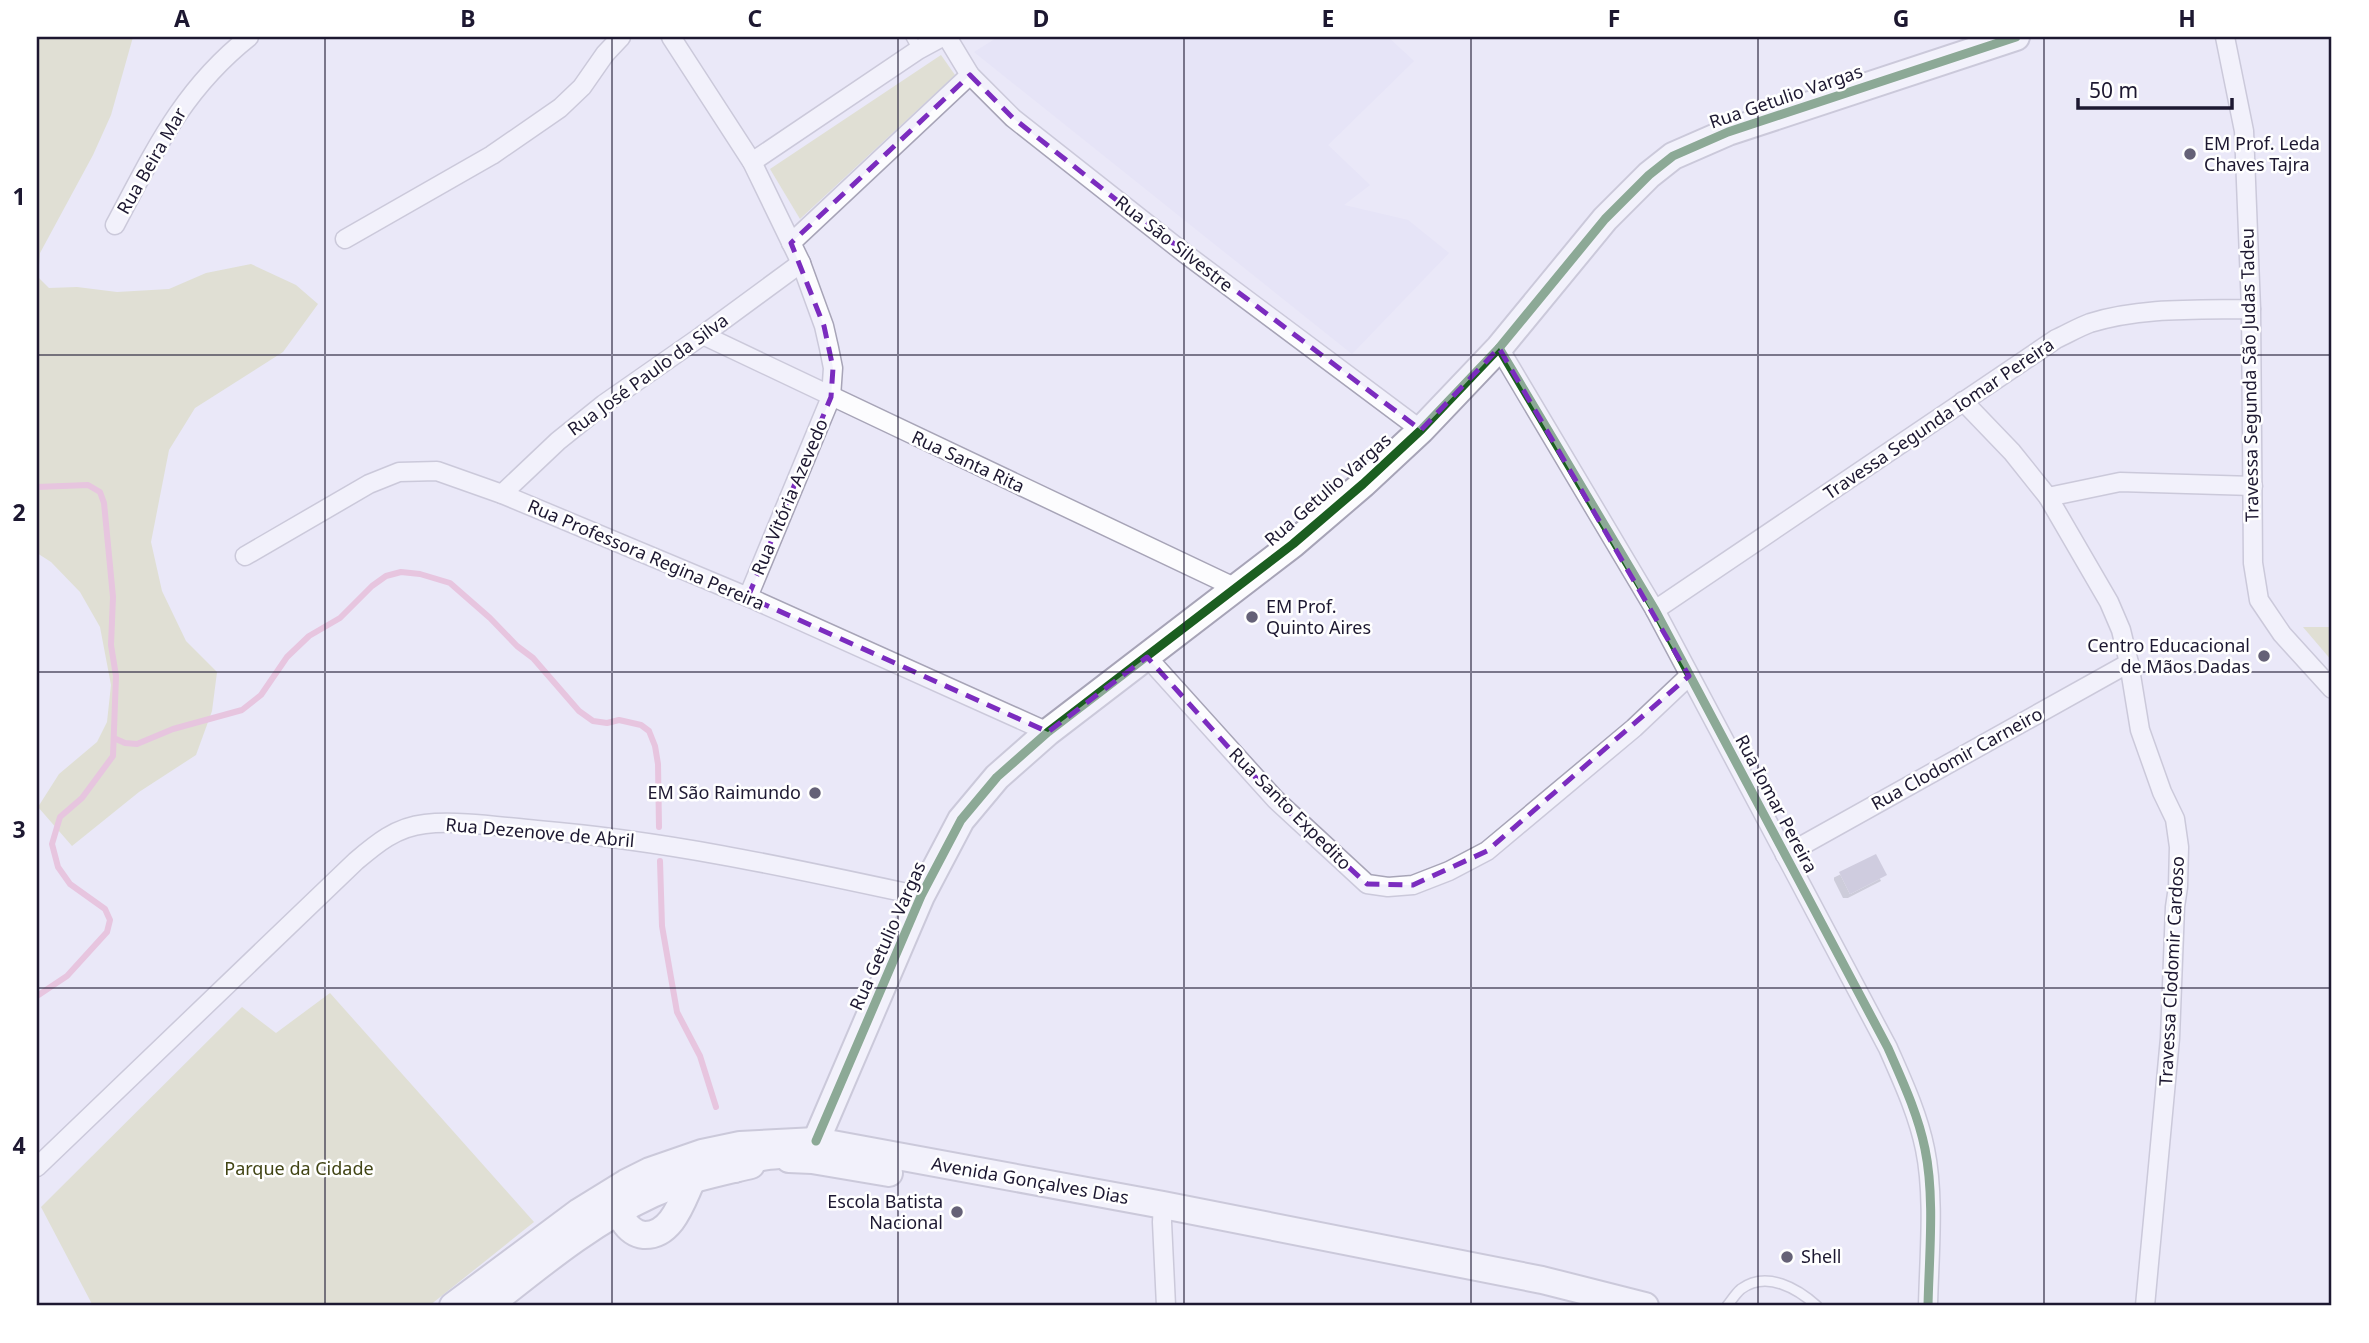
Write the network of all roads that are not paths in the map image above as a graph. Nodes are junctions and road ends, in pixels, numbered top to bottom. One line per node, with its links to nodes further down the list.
1 (249, 37): 12 (street, Rua Beira Mar)
2 (621, 37): 13 (street)
3 (671, 37): 11 (street)
4 (942, 37): 8 (street)
5 (947, 37): 10 (street, Rua São Silvestre)
6 (2016, 37): 9 (main road, Rua Getulio Vargas)
7 (2225, 37): 16 (street, Travessa Segunda São Judas Tadeu)
8 (915, 43): 11 (street)
9 (1978, 43): 18 (main road, Rua Getulio Vargas)
10 (970, 75): 14 (street); 21 (street, Rua São Silvestre)
11 (752, 162): 14 (street)
12 (115, 225)
13 (345, 239)
14 (791, 243): 15 (street)
15 (801, 263): 17 (street, Rua José Paulo da Silva); 19 (street)
16 (2251, 309): 20 (street, Travessa Segunda Iomar Pereira); 22 (street, Travessa Segunda São Judas Tadeu)
17 (703, 335): 19 (street, Rua Santa Rita); 23 (street, Rua José Paulo da Silva)
18 (1499, 348): 21 (main road, Rua Getulio Vargas); 28 (street, Rua Iomar Pereira)
19 (831, 397): 26 (street, Rua Santa Rita); 27 (street, Rua Vitória Azevedo)
20 (1963, 401): 24 (street, Travessa Clodomir Cardoso); 28 (street, Travessa Segunda Iomar Pereira)
21 (1421, 430): 26 (main road, Rua Getulio Vargas)
22 (2253, 486): 24 (street); 32 (street, Travessa Segunda São Judas Tadeu)
23 (502, 494): 25 (street, Rua Professora Regina Pereira); 27 (street, Rua Professora Regina Pereira)
24 (2048, 497): 30 (street, Travessa Clodomir Cardoso)
25 (245, 556)
26 (1234, 587): 29 (main road, Rua Getulio Vargas)
27 (748, 597): 33 (street, Rua Professora Regina Pereira)
28 (1655, 610): 31 (street, Rua Iomar Pereira)
29 (1147, 657): 31 (street, Rua Santo Expedito); 33 (main road, Rua Getulio Vargas)
30 (2129, 663): 34 (street, Rua Clodomir Carneiro); 50 (street, Travessa Clodomir Cardoso)
31 (1689, 676): 34 (street, Rua Iomar Pereira)
32 (2332, 689)
33 (1048, 732): 35 (main road, Rua Getulio Vargas)
34 (1785, 855): 49 (street, Rua Iomar Pereira)
35 (920, 896): 36 (main road, Rua Getulio Vargas); 37 (street, Rua Dezenove de Abril)
36 (816, 1141): 38 (main road, Avenida Gonçalves Dias); 39 (main road); 41 (main road, Avenida Gonçalves Dias)
37 (37, 1167)
38 (690, 1169): 39 (main road, Avenida Gonçalves Dias); 40 (main road); 40 (main road); 42 (main road, Avenida Gonçalves Dias)
39 (735, 1169): 41 (main road, Avenida Gonçalves Dias)
40 (623, 1208): 43 (main road)
41 (1162, 1214): 44 (street); 45 (main road, Avenida Gonçalves Dias); 46 (main road, Avenida Gonçalves Dias)
42 (453, 1306)
43 (488, 1306)
44 (1166, 1306)
45 (1574, 1306)
46 (1645, 1306)
47 (1727, 1306): 48 (lane)
48 (1817, 1306)
49 (1928, 1306)
50 (2145, 1306)

